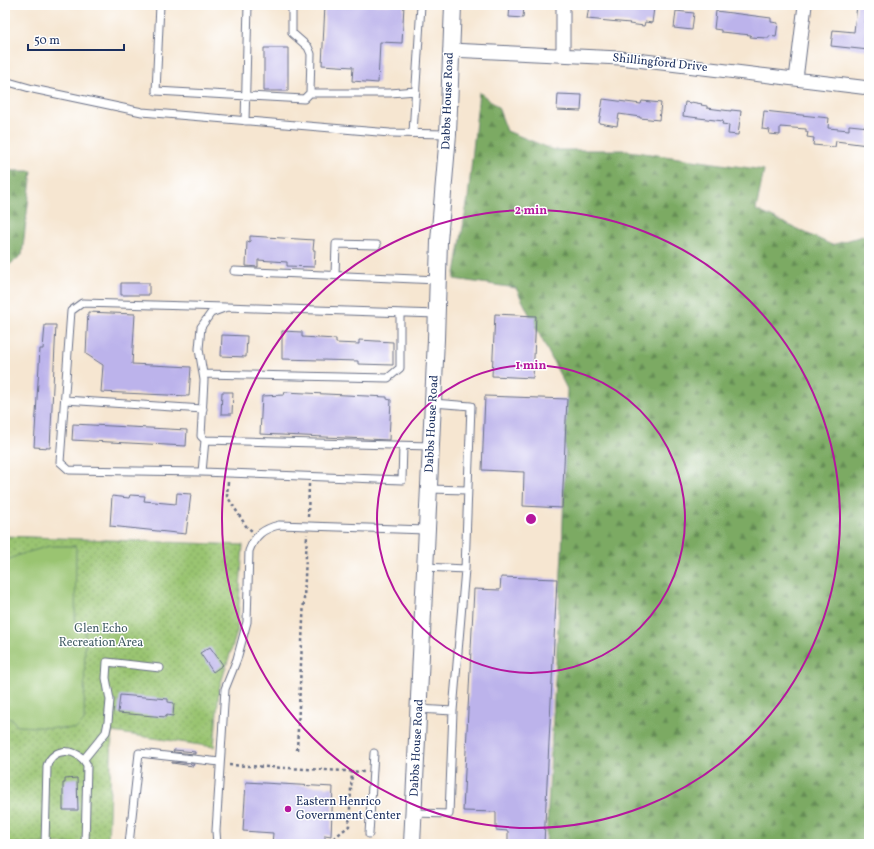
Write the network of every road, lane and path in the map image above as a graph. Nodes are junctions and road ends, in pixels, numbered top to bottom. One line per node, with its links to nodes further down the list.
1 (160, 5): 15 (lane)
2 (248, 5): 15 (lane)
3 (292, 5): 14 (lane)
4 (421, 5): 13 (lane)
5 (453, 5): 8 (street, Dabbs House Road)
6 (563, 5): 9 (street)
7 (805, 5): 10 (street)
8 (450, 50): 9 (street, Shillingford Drive); 18 (street, Dabbs House Road)
9 (563, 55): 10 (street, Shillingford Drive)
10 (796, 79): 12 (street, Shillingford Drive)
11 (5, 81): 16 (lane)
12 (869, 88)
13 (416, 91): 14 (lane); 17 (lane)
14 (310, 93): 15 (lane)
15 (246, 96): 16 (lane)
16 (245, 121): 17 (lane)
17 (413, 134): 18 (lane)
18 (448, 134): 22 (street, Dabbs House Road)
19 (377, 245): 21 (lane)
20 (234, 271): 21 (lane)
21 (335, 275): 22 (lane)
22 (438, 280): 25 (street, Dabbs House Road)
23 (227, 307): 24 (lane); 26 (lane); 27 (lane)
24 (400, 313): 25 (lane); 26 (lane)
25 (437, 314): 28 (street, Dabbs House Road)
26 (203, 374): 29 (lane)
27 (65, 400): 29 (lane); 33 (lane)
28 (433, 403): 32 (street, Dabbs House Road); 37 (lane)
29 (202, 409): 30 (lane)
30 (205, 440): 31 (lane); 33 (lane)
31 (402, 446): 32 (lane); 35 (lane)
32 (431, 446): 36 (street, Dabbs House Road)
33 (202, 472): 34 (lane)
34 (229, 473): 35 (lane); 40 (path)
35 (309, 476): 38 (path)
36 (428, 489): 37 (lane); 39 (street, Dabbs House Road)
37 (468, 490): 42 (lane)
38 (307, 526): 39 (lane); 40 (lane); 46 (path)
39 (426, 530): 41 (street, Dabbs House Road)
40 (258, 535): 49 (lane)
41 (425, 567): 42 (lane); 44 (street, Dabbs House Road)
42 (465, 569): 45 (lane)
43 (160, 668): 48 (lane)
44 (418, 709): 45 (lane); 53 (street, Dabbs House Road)
45 (454, 711): 53 (lane)
46 (298, 750)
47 (374, 753): 54 (lane)
48 (84, 759): 56 (lane); 57 (lane)
49 (220, 762): 58 (lane); 59 (lane)
50 (229, 765): 51 (path)
51 (352, 771): 52 (path); 55 (path)
52 (365, 772)
53 (414, 813): 60 (street, Dabbs House Road)
54 (369, 834)
55 (328, 842)
56 (45, 844)
57 (84, 844)
58 (129, 844)
59 (217, 844)
60 (412, 844)

